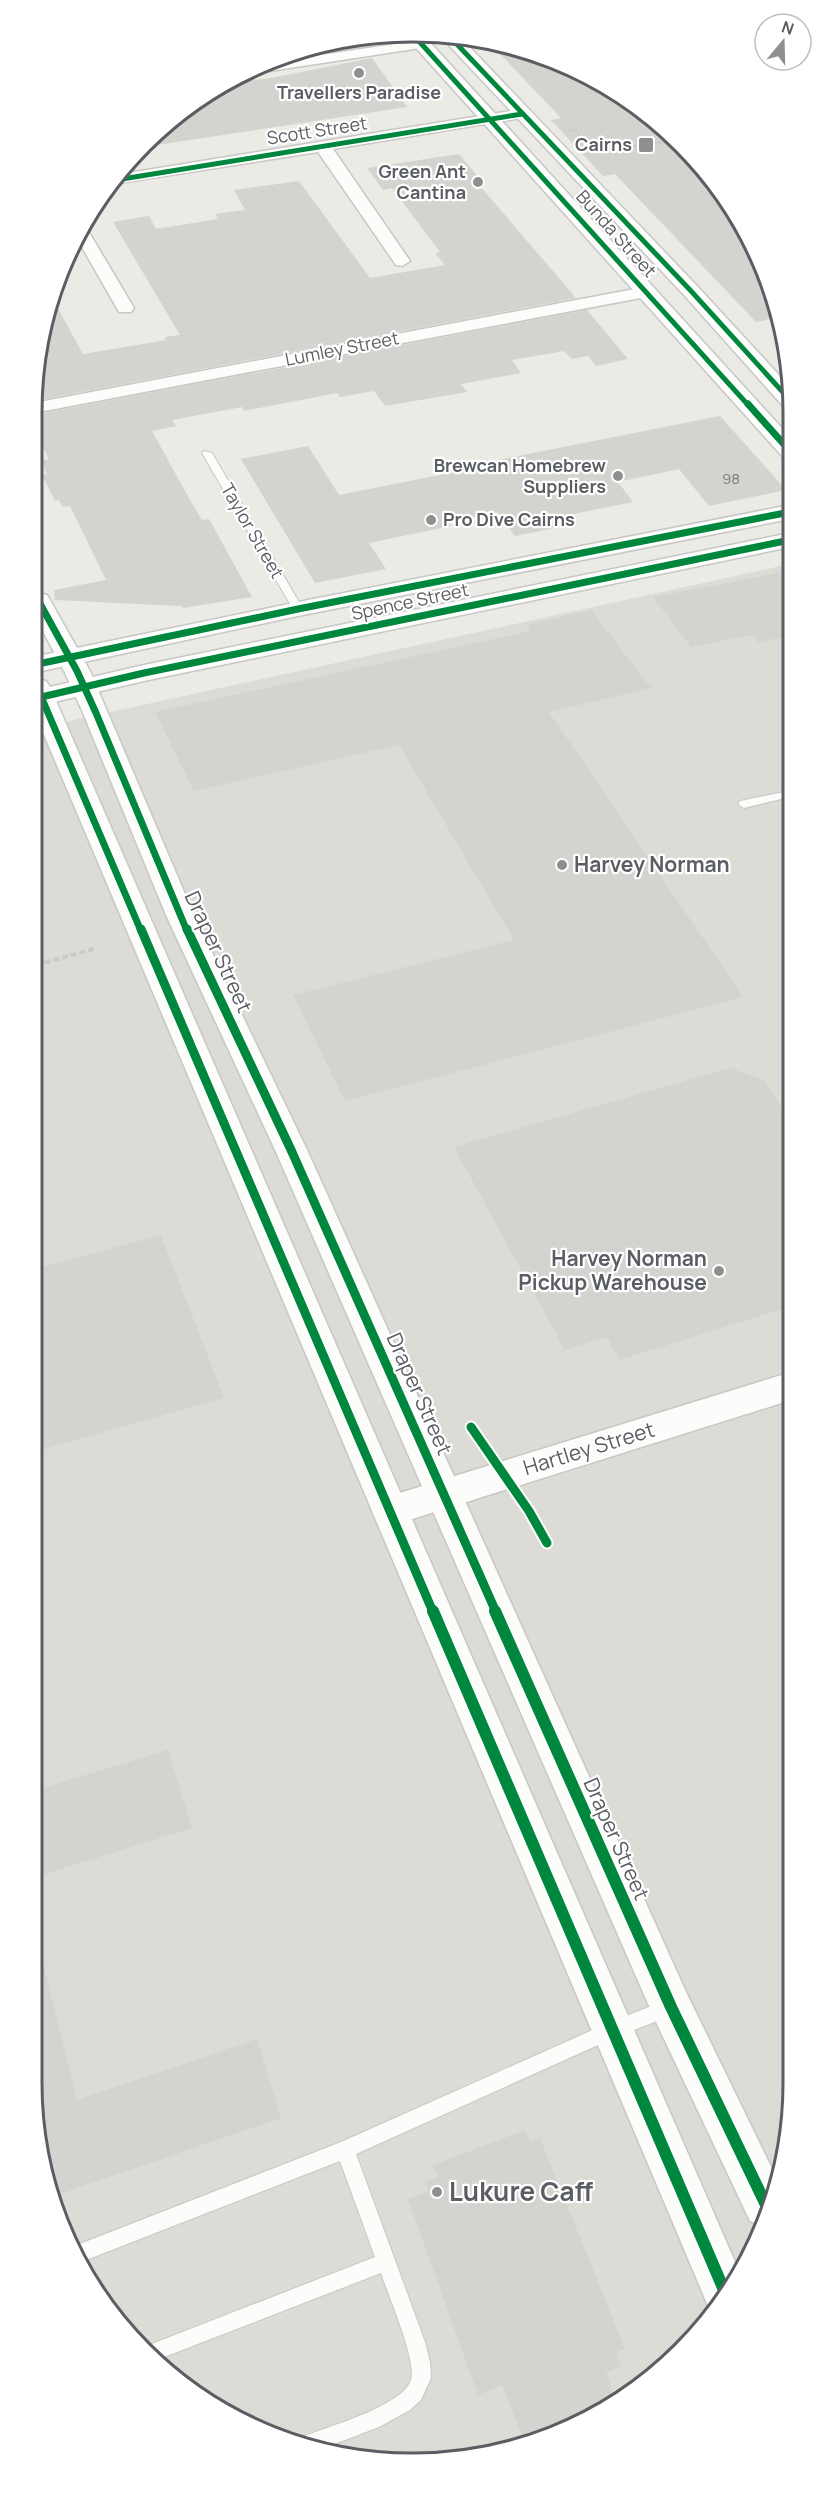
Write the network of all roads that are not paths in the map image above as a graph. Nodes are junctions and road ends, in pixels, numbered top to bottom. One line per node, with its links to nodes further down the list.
1 (413, 42): 4 (street)
2 (420, 42): 5 (street, Bunda Street)
3 (457, 45): 6 (street, Bunda Street)
4 (288, 64)
5 (472, 99): 7 (street, Bunda Street); 8 (street)
6 (522, 114): 7 (street, Scott Street); 14 (street, Bunda Street)
7 (490, 119): 8 (street, Scott Street); 12 (street, Bunda Street)
8 (327, 146): 9 (street, Scott Street); 11 (street)
9 (126, 179)
10 (85, 239): 13 (street)
11 (402, 261)
12 (645, 292): 15 (street, Lumley Street); 16 (street, Bunda Street)
13 (125, 308)
14 (782, 391)
15 (42, 406)
16 (783, 443)
17 (207, 453): 20 (lane, Taylor Street)
18 (783, 513): 20 (street, Spence Street)
19 (783, 541): 22 (street, Spence Street)
20 (298, 609): 22 (street, Spence Street)
21 (42, 625): 22 (street, Draper Street)
22 (51, 682): 26 (street, Draper Street); 27 (street, Draper Street)
23 (783, 795): 24 (lane)
24 (744, 804)
25 (783, 1389): 26 (street, Hartley Street)
26 (444, 1494): 27 (street, Hartley Street); 28 (street, Draper Street)
27 (390, 1511): 29 (street, Draper Street)
28 (671, 2007): 29 (lane); 31 (street, Draper Street)
29 (612, 2030): 30 (lane); 34 (street, Draper Street)
30 (345, 2150): 32 (lane); 33 (lane)
31 (764, 2200)
32 (83, 2251)
33 (386, 2262): 35 (lane); 36 (lane)
34 (722, 2286)
35 (157, 2350)
36 (318, 2440)

